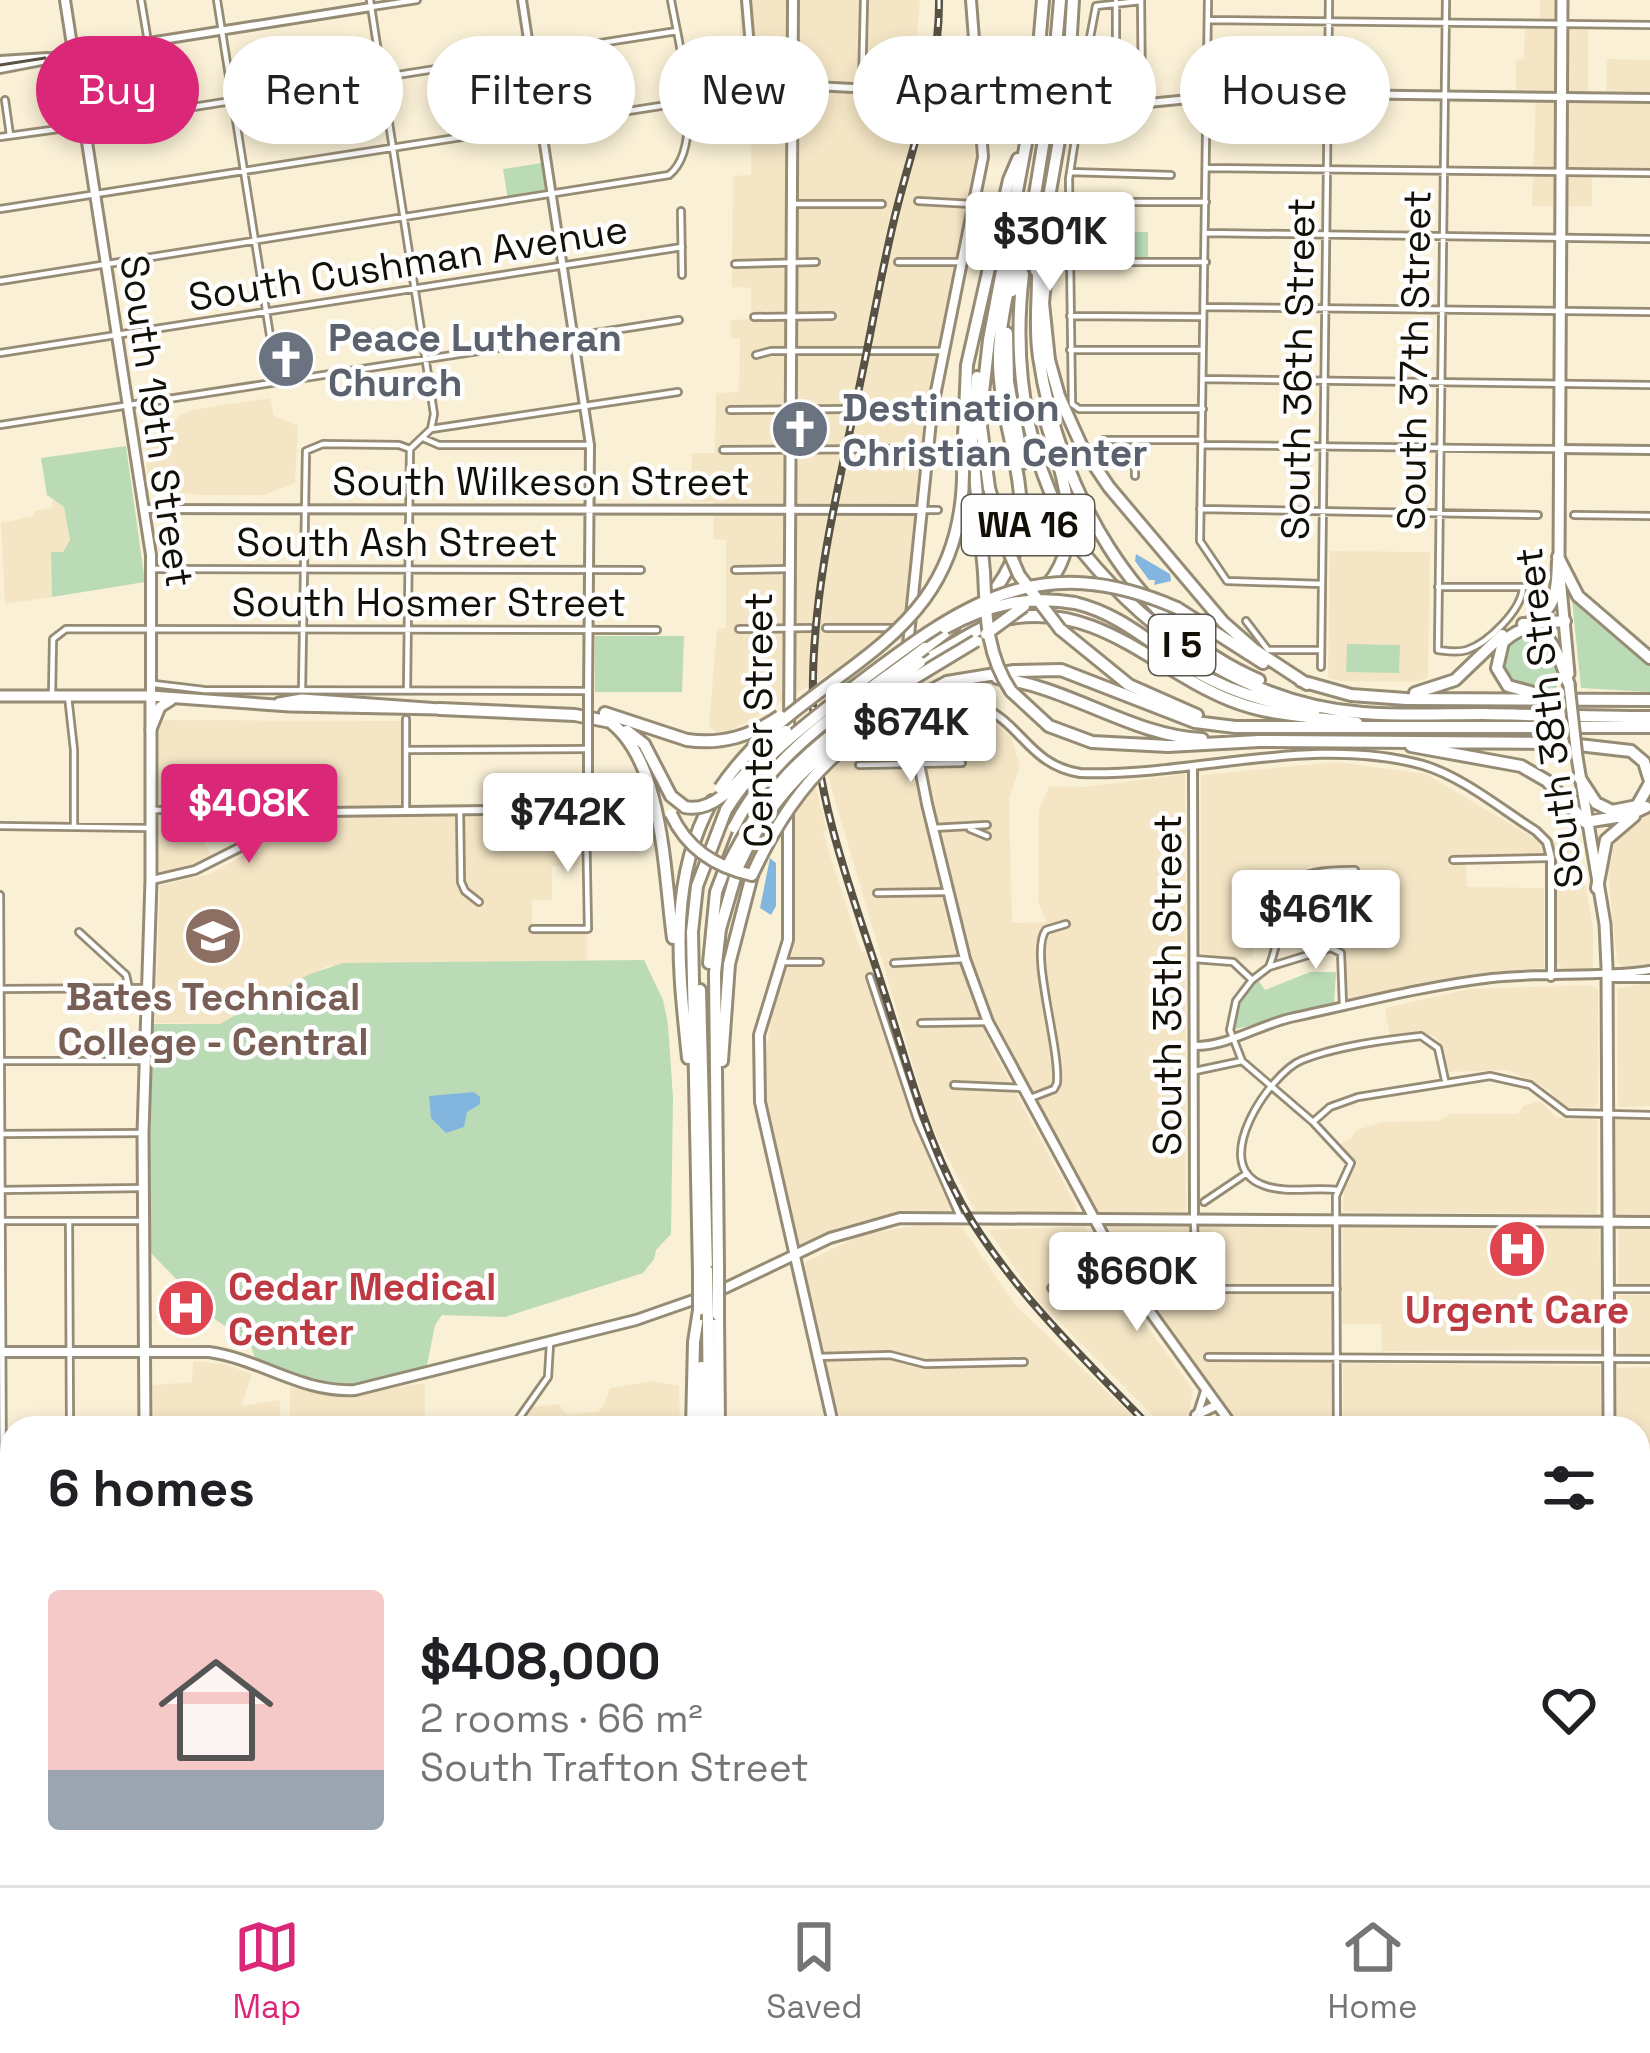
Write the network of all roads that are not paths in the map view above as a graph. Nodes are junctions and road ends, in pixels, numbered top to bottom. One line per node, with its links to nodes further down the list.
1 (65, 0): 28 (main road, South 19th Street)
2 (141, 0): 29 (street)
3 (218, 0): 26 (street)
4 (417, 0): 20 (street)
5 (521, 0): 32 (street)
6 (671, 0): 27 (street)
7 (746, 0): 34 (street)
8 (793, 0): 35 (main road, Center Street)
9 (864, 0): 36 (street)
10 (971, 0): 37 (main road)
11 (1043, 0): 38 (highway, I 5, bridge)
12 (1060, 0): 98 (highway, I 5, bridge)
13 (1073, 0): 89 (highway, bridge)
14 (1208, 0): 21 (street)
15 (1329, 0): 22 (street, South 36th Street)
16 (1446, 0): 23 (street, South 37th Street)
17 (1562, 0): 24 (main road, South 38th Street)
18 (1142, 1): 19 (street); 41 (street)
19 (1116, 2): 39 (street); 40 (street)
20 (370, 4): 26 (street); 31 (street)
21 (1208, 20): 22 (street); 42 (street)
22 (1329, 21): 23 (street); 43 (street, South 36th Street)
23 (1445, 22): 24 (street); 49 (street, South 37th Street)
24 (1562, 24): 25 (street); 50 (main road, South 38th Street)
25 (1650, 25)
26 (222, 31): 30 (street); 44 (street)
27 (677, 31): 33 (street); 45 (street)
28 (71, 36)
29 (147, 36)
30 (188, 36)
31 (375, 36)
32 (527, 36)
33 (678, 36)
34 (749, 36)
35 (792, 36)
36 (863, 36)
37 (975, 36)
38 (1040, 36)
39 (1091, 36)
40 (1116, 36)
41 (1142, 36)
42 (1208, 36)
43 (1329, 36)
44 (223, 37)
45 (635, 38)
46 (36, 60): 47 (main road)
47 (0, 64)
48 (1390, 95): 49 (street)
49 (1444, 96): 50 (street); 72 (street, South 37th Street)
50 (1561, 97): 51 (street); 75 (main road, South 38th Street)
51 (1650, 98)
52 (4, 100): 54 (street)
53 (36, 132): 54 (street)
54 (10, 135): 55 (street)
55 (0, 137)
56 (427, 143): 69 (street)
57 (88, 144): 78 (main road, South 19th Street)
58 (240, 144): 73 (street)
59 (391, 144): 69 (street)
60 (544, 144): 79 (street)
61 (686, 144): 79 (street)
62 (790, 144): 83 (main road, Center Street)
63 (983, 144): 85 (main road)
64 (1023, 144): 206 (highway, bridge)
65 (1026, 144): 90 (highway, I 5)
66 (1075, 144): 74 (street)
67 (1207, 144): 70 (street)
68 (1327, 144): 71 (street, South 36th Street)
69 (392, 148): 73 (street); 88 (street)
70 (1207, 167): 71 (street); 82 (street)
71 (1327, 169): 72 (street); 92 (street, South 36th Street)
72 (1444, 171): 75 (street); 93 (street, South 37th Street)
73 (244, 172): 78 (street); 96 (street)
74 (1070, 172): 77 (street); 81 (street)
75 (1560, 172): 76 (street); 94 (main road, South 38th Street)
76 (1650, 173)
77 (1171, 175)
78 (95, 194): 86 (street); 107 (main road, South 19th Street)
79 (552, 195): 88 (street); 108 (street)
80 (918, 201): 85 (street)
81 (1070, 202): 82 (street); 103 (street)
82 (1207, 202): 91 (street)
83 (789, 204): 84 (street); 99 (main road, Center Street)
84 (882, 204)
85 (975, 204): 102 (main road)
86 (0, 209)
87 (681, 211): 97 (street)
88 (403, 218): 96 (street); 111 (street)
89 (1046, 224): 106 (highway); 210 (highway)
90 (1010, 225): 126 (highway, I 5); 260 (highway, bridge)
91 (1206, 233): 92 (street); 104 (street)
92 (1327, 235): 93 (street); 113 (street, South 36th Street)
93 (1443, 236): 94 (street); 114 (street, South 37th Street)
94 (1560, 238): 95 (street); 115 (main road, South 38th Street)
95 (1650, 239)
96 (255, 242): 107 (street); 116 (street)
97 (682, 248): 108 (street, South Cushman Avenue); 109 (street)
98 (1025, 254): 204 (highway, WA 16); 225 (highway, I 5, bridge)
99 (789, 262): 100 (street); 105 (street); 118 (main road, Center Street)
100 (816, 262)
101 (898, 262): 102 (street)
102 (962, 262): 130 (main road)
103 (1070, 262): 104 (street); 120 (street)
104 (1206, 262): 112 (street)
105 (736, 264)
106 (1038, 264): 201 (highway, bridge); 225 (highway)
107 (106, 265): 110 (street); 124 (main road, South 19th Street)
108 (563, 266): 111 (street, South Cushman Avenue); 125 (street)
109 (682, 275)
110 (0, 281)
111 (414, 289): 116 (street, South Cushman Avenue); 133 (street)
112 (1205, 307): 113 (street); 122 (street)
113 (1326, 308): 114 (street); 135 (street, South 36th Street)
114 (1442, 309): 115 (street); 137 (street, South 37th Street)
115 (1559, 311): 117 (street); 138 (main road, South 38th Street)
116 (266, 313): 124 (street, South Cushman Avenue); 136 (street)
117 (1650, 313)
118 (789, 316): 119 (street); 121 (street); 129 (main road, Center Street)
119 (832, 316)
120 (1070, 316): 122 (street); 127 (street)
121 (754, 317)
122 (1205, 317): 128 (street)
123 (679, 320): 125 (street)
124 (117, 335): 131 (street, South Cushman Avenue); 141 (main road, South 19th Street)
125 (574, 335): 133 (street); 142 (street)
126 (989, 340): 233 (highway, I 5, bridge); 238 (highway, bridge)
127 (1070, 350): 128 (street); 144 (street)
128 (1204, 350): 134 (street)
129 (789, 351): 130 (street); 132 (street); 146 (main road, Center Street)
130 (944, 351): 155 (main road)
131 (0, 353)
132 (756, 355)
133 (425, 358): 136 (street); 148 (street)
134 (1204, 379): 135 (street); 144 (street)
135 (1324, 380): 137 (street); 154 (street, South 36th Street)
136 (277, 382): 141 (street)
137 (1441, 382): 138 (street); 156 (street, South 37th Street)
138 (1558, 384): 139 (street); 158 (main road, South 38th Street)
139 (1650, 385)
140 (678, 392): 142 (street)
141 (128, 405): 147 (street); 166 (main road, South 19th Street)
142 (585, 406): 148 (street); 153 (street)
143 (847, 409): 146 (street)
144 (1203, 409): 152 (street)
145 (730, 410): 146 (street)
146 (789, 410): 160 (main road, Center Street)
147 (0, 424)
148 (431, 429): 149 (street)
149 (423, 438): 153 (street); 157 (street)
150 (1104, 440): 151 (street)
151 (1135, 440): 152 (street); 162 (street)
152 (1202, 442): 154 (street); 168 (street)
153 (590, 445): 165 (street)
154 (1324, 446): 156 (street); 171 (street, South 36th Street)
155 (928, 448): 160 (street); 169 (main road)
156 (1440, 448): 158 (street); 172 (street, South 37th Street)
157 (410, 449): 163 (street); 164 (street)
158 (1557, 449): 161 (street); 176 (main road, South 38th Street)
159 (723, 450): 160 (street)
160 (789, 450): 167 (main road, Center Street)
161 (1650, 450)
162 (1135, 476)
163 (304, 507): 164 (street, South Wilkeson Street); 166 (street, South Wilkeson Street); 178 (street)
164 (409, 508): 165 (street, South Wilkeson Street); 179 (street)
165 (590, 508): 167 (street, South Wilkeson Street); 181 (street)
166 (145, 509): 177 (main road, South 19th Street)
167 (789, 509): 169 (street, South Wilkeson Street); 180 (main road, Center Street)
168 (1200, 509): 171 (street); 184 (street)
169 (921, 510): 170 (street, South Wilkeson Street); 195 (main road)
170 (938, 510)
171 (1323, 511): 172 (street); 184 (street, South 36th Street)
172 (1439, 513): 173 (street); 185 (street, South 37th Street)
173 (1538, 515)
174 (1574, 515): 175 (street)
175 (1650, 516)
176 (1558, 557): 189 (main road, South 38th Street); 190 (highway); 203 (highway)
177 (152, 568): 178 (street, South Ash Street); 196 (main road, South 19th Street)
178 (303, 568): 179 (street, South Ash Street); 191 (street)
179 (408, 568): 181 (street, South Ash Street); 197 (street)
180 (789, 569): 183 (street); 192 (main road, Center Street)
181 (589, 570): 182 (street, South Ash Street); 198 (street)
182 (641, 570)
183 (735, 570)
184 (1322, 584): 202 (street, South 36th Street)
185 (1438, 587): 186 (street); 186 (street, South 37th Street)
186 (1523, 587): 187 (street)
187 (1532, 587)
188 (1246, 621): 202 (street)
189 (1565, 621): 190 (highway); 211 (main road, South 38th Street)
190 (1518, 624): 221 (highway)
191 (303, 628): 196 (street, South Hosmer Street); 197 (street, South Hosmer Street); 213 (street)
192 (788, 628): 193 (street); 199 (street); 282 (main road, Center Street)
193 (810, 628)
194 (826, 628): 195 (street)
195 (909, 628): 224 (main road)
196 (152, 629): 208 (main road, South 19th Street); 217 (street, South Hosmer Street)
197 (407, 629): 198 (street, South Hosmer Street); 214 (street)
198 (589, 629): 200 (street, South Hosmer Street); 215 (street)
199 (739, 629)
200 (657, 630)
201 (976, 641): 232 (highway, bridge); 266 (highway, bridge)
202 (1321, 650): 205 (street, South 36th Street)
203 (1650, 658)
204 (920, 662): 235 (highway); 260 (highway, bridge)
205 (1321, 667)
206 (844, 676): 228 (highway, bridge); 298 (highway, bridge)
207 (988, 676): 209 (highway); 233 (highway); 238 (highway)
208 (151, 680): 213 (street); 219 (main road, South 19th Street)
209 (947, 682): 232 (highway, bridge); 268 (highway, bridge)
210 (1307, 684): 212 (highway, WA 16, bridge); 221 (highway)
211 (1569, 685): 222 (highway); 246 (main road, South 38th Street, bridge)
212 (854, 687): 237 (highway, bridge); 253 (highway, WA 16, bridge)
213 (302, 690): 214 (street)
214 (406, 691): 215 (street)
215 (588, 695): 240 (street, bridge)
216 (0, 696): 217 (main road)
217 (52, 696): 218 (main road)
218 (68, 696): 219 (main road); 257 (street)
219 (151, 697): 220 (main road); 236 (main road, South 19th Street)
220 (180, 698): 226 (main road); 236 (main road)
221 (1382, 698): 222 (highway)
222 (1633, 700): 223 (highway)
223 (1650, 700)
224 (910, 702): 244 (main road); 245 (street)
225 (1306, 702): 227 (highway, I 5)
226 (440, 709): 228 (highway)
227 (1337, 710): 229 (highway, I 5); 253 (highway, bridge)
228 (574, 715): 231 (highway)
229 (1650, 717)
230 (406, 719): 241 (street)
231 (606, 719): 237 (highway); 298 (highway)
232 (863, 724): 266 (highway, bridge)
233 (1234, 727): 235 (highway, I 5)
234 (1650, 727): 235 (highway, I 5)
235 (1372, 728)
236 (151, 729): 250 (main road, South 19th Street)
237 (635, 739): 266 (highway, bridge)
238 (1259, 741): 239 (highway)
239 (1342, 741): 247 (highway); 254 (highway)
240 (588, 749): 241 (street); 249 (street)
241 (406, 750): 251 (street)
242 (962, 764): 244 (street)
243 (859, 765): 244 (street)
244 (919, 765): 259 (main road)
245 (1193, 766): 264 (street); 280 (street, South 35th Street)
246 (1579, 777): 247 (highway); 254 (main road, South 38th Street)
247 (1650, 782)
248 (1648, 804): 254 (highway); 270 (highway)
249 (580, 807): 252 (street); 276 (street)
250 (152, 810): 258 (main road, South 19th Street); 262 (street)
251 (406, 811): 252 (street); 262 (street)
252 (460, 811): 274 (street)
253 (729, 811): 295 (highway); 311 (highway, WA 16)
254 (1585, 822): 270 (main road, South 38th Street)
255 (987, 825): 261 (street)
256 (0, 826): 257 (street)
257 (74, 827): 258 (street)
258 (152, 827): 269 (main road, South 19th Street)
259 (933, 828): 261 (street); 271 (main road)
260 (736, 829): 295 (highway)
261 (970, 829): 263 (street)
262 (270, 832): 269 (street)
263 (987, 836)
264 (1551, 858): 265 (street); 289 (street)
265 (1453, 860)
266 (732, 867): 268 (highway, bridge); 295 (highway)
267 (1355, 870): 278 (street)
268 (752, 875): 310 (highway)
269 (151, 880): 292 (main road, South 19th Street)
270 (1597, 887): 287 (main road, South 38th Street)
271 (949, 892): 272 (street); 279 (main road)
272 (877, 893)
273 (0, 895): 293 (street)
274 (479, 902)
275 (1066, 924): 309 (street)
276 (533, 929)
277 (79, 932): 291 (street)
278 (1277, 948): 281 (street); 285 (street)
279 (965, 958): 284 (street); 296 (main road)
280 (1194, 959): 290 (street); 300 (street, South 35th Street)
281 (1288, 959): 285 (street); 294 (street)
282 (784, 962): 283 (street); 331 (main road, Center Street)
283 (820, 962)
284 (893, 963)
285 (1269, 967): 290 (street)
286 (1650, 974): 287 (street)
287 (1607, 976): 289 (street); 312 (main road, South 38th Street)
288 (870, 977): 323 (street)
289 (1551, 977): 294 (street)
290 (1252, 980): 299 (street)
291 (130, 988): 292 (street); 293 (street)
292 (147, 988): 301 (main road, South 19th Street)
293 (0, 989): 302 (street)
294 (1343, 1007): 299 (street)
295 (708, 1018): 310 (highway); 332 (highway)
296 (988, 1022): 297 (street); 308 (main road)
297 (921, 1023)
298 (685, 1028): 311 (highway)
299 (1232, 1040): 300 (street); 303 (street)
300 (1195, 1046): 304 (street, South 35th Street)
301 (144, 1060): 302 (street); 315 (main road, South 19th Street)
302 (0, 1061): 316 (street)
303 (1241, 1061): 304 (street); 307 (street)
304 (1195, 1071): 322 (street, South 35th Street)
305 (1444, 1080): 307 (street); 312 (street); 314 (street)
306 (954, 1085): 308 (street)
307 (1274, 1087): 314 (street); 317 (street)
308 (1022, 1088): 309 (main road)
309 (1028, 1099): 324 (main road)
310 (716, 1103): 332 (highway)
311 (695, 1109): 332 (highway, WA 16)
312 (1607, 1114): 313 (street); 329 (main road, South 38th Street)
313 (1650, 1114)
314 (1313, 1122): 320 (street)
315 (143, 1133): 316 (street); 318 (main road, South 19th Street)
316 (1, 1134): 319 (street)
317 (1247, 1173): 320 (street); 321 (street)
318 (143, 1188): 319 (street); 328 (main road, South 19th Street)
319 (1, 1190): 326 (street)
320 (1337, 1190): 325 (street)
321 (1204, 1202)
322 (1194, 1218): 324 (main road); 325 (main road); 333 (street, South 35th Street)
323 (961, 1219): 324 (main road); 331 (main road)
324 (1092, 1219): 334 (main road)
325 (1336, 1220): 329 (main road); 338 (street)
326 (1, 1221): 327 (street); 342 (street)
327 (69, 1221): 328 (street); 343 (street)
328 (143, 1221): 344 (main road, South 19th Street)
329 (1609, 1222): 330 (main road); 339 (main road, South 38th Street)
330 (1650, 1222)
331 (792, 1255): 341 (main road); 345 (main road, Center Street)
332 (708, 1269): 340 (highway, bridge)
333 (1196, 1276)
334 (1128, 1281): 336 (street); 351 (main road)
335 (1197, 1286): 338 (street)
336 (1051, 1288)
337 (1650, 1288): 339 (street)
338 (1336, 1289): 347 (street)
339 (1608, 1289): 348 (main road, South 38th Street)
340 (704, 1319): 358 (highway); 359 (highway); 360 (highway)
341 (550, 1342): 344 (main road); 357 (street)
342 (1, 1352): 343 (main road); 354 (street)
343 (69, 1352): 344 (main road); 355 (street)
344 (145, 1352): 356 (main road, South 19th Street)
345 (816, 1357): 350 (street); 361 (main road, Center Street)
346 (1208, 1357): 347 (street)
347 (1336, 1357): 348 (street); 363 (street)
348 (1609, 1359): 349 (street); 364 (main road, South 38th Street)
349 (1650, 1359)
350 (1024, 1362)
351 (1205, 1391): 352 (main road); 353 (street)
352 (1217, 1406): 353 (main road); 362 (main road)
353 (1196, 1415)
354 (1, 1416)
355 (70, 1416)
356 (145, 1416)
357 (520, 1416)
358 (693, 1416)
359 (706, 1416)
360 (721, 1416)
361 (831, 1416)
362 (1225, 1416)
363 (1336, 1416)
364 (1609, 1416)

